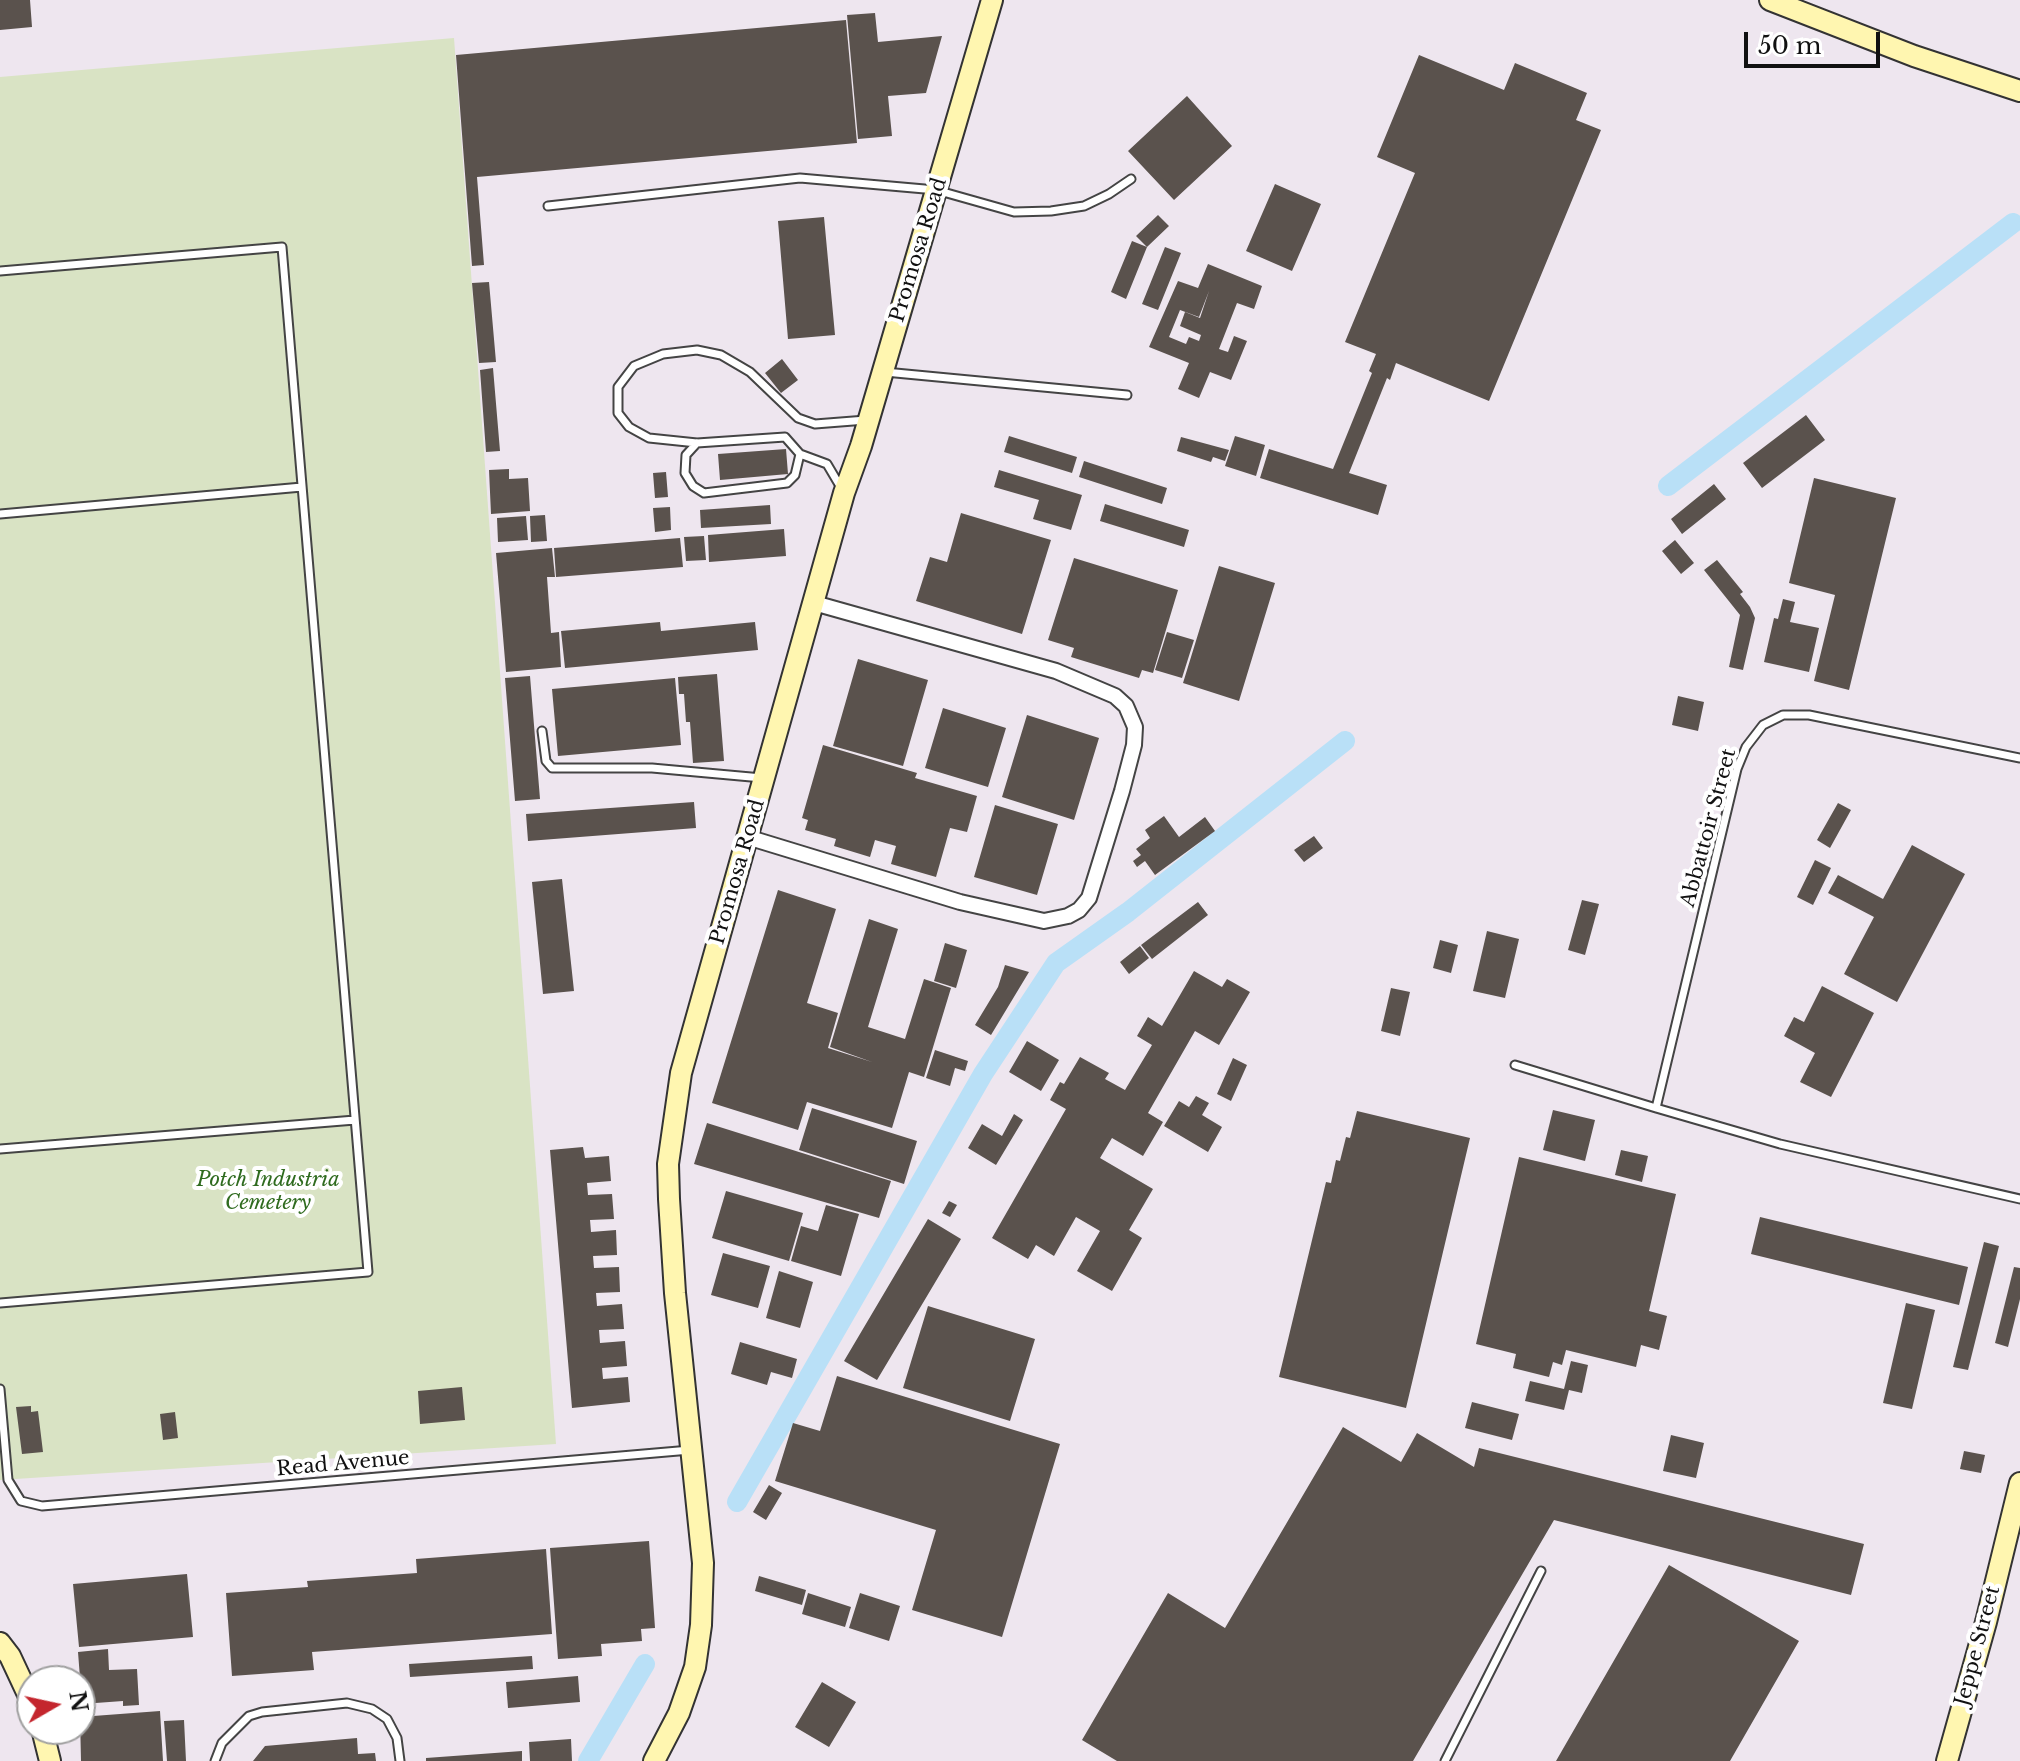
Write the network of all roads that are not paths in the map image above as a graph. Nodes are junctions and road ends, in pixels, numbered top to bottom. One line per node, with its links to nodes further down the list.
1 (992, 0): 5 (street, Promosa Road)
2 (1770, 0): 3 (street)
3 (2020, 91)
4 (1131, 179): 5 (lane)
5 (936, 190): 6 (lane); 8 (street, Promosa Road)
6 (548, 206)
7 (0, 271): 13 (lane)
8 (882, 372): 9 (lane); 10 (street, Promosa Road)
9 (1127, 395)
10 (869, 420): 11 (lane); 14 (street, Promosa Road)
11 (697, 443): 12 (lane); 12 (lane)
12 (800, 454): 14 (lane)
13 (302, 487): 15 (lane); 23 (lane)
14 (844, 493): 16 (street, Promosa Road)
15 (0, 514)
16 (814, 603): 19 (street, Promosa Road); 20 (street)
17 (542, 731): 19 (lane)
18 (2020, 758): 22 (lane, Abbattoir Street)
19 (764, 779): 20 (street, Promosa Road)
20 (747, 837): 28 (street, Promosa Road)
21 (1515, 1065): 22 (lane)
22 (1656, 1108): 25 (lane)
23 (355, 1120): 24 (lane); 26 (lane)
24 (0, 1149)
25 (2020, 1199)
26 (0, 1303)
27 (0, 1389): 28 (lane, Read Avenue)
28 (692, 1449): 37 (street, Promosa Road)
29 (2020, 1483): 30 (street, Jeppe Street)
30 (2014, 1531): 34 (street, Jeppe Street)
31 (1541, 1571): 38 (lane)
32 (0, 1643): 33 (street)
33 (16, 1669)
34 (1951, 1756)
35 (215, 1761): 36 (lane)
36 (400, 1761)
37 (654, 1761)
38 (1445, 1761)

